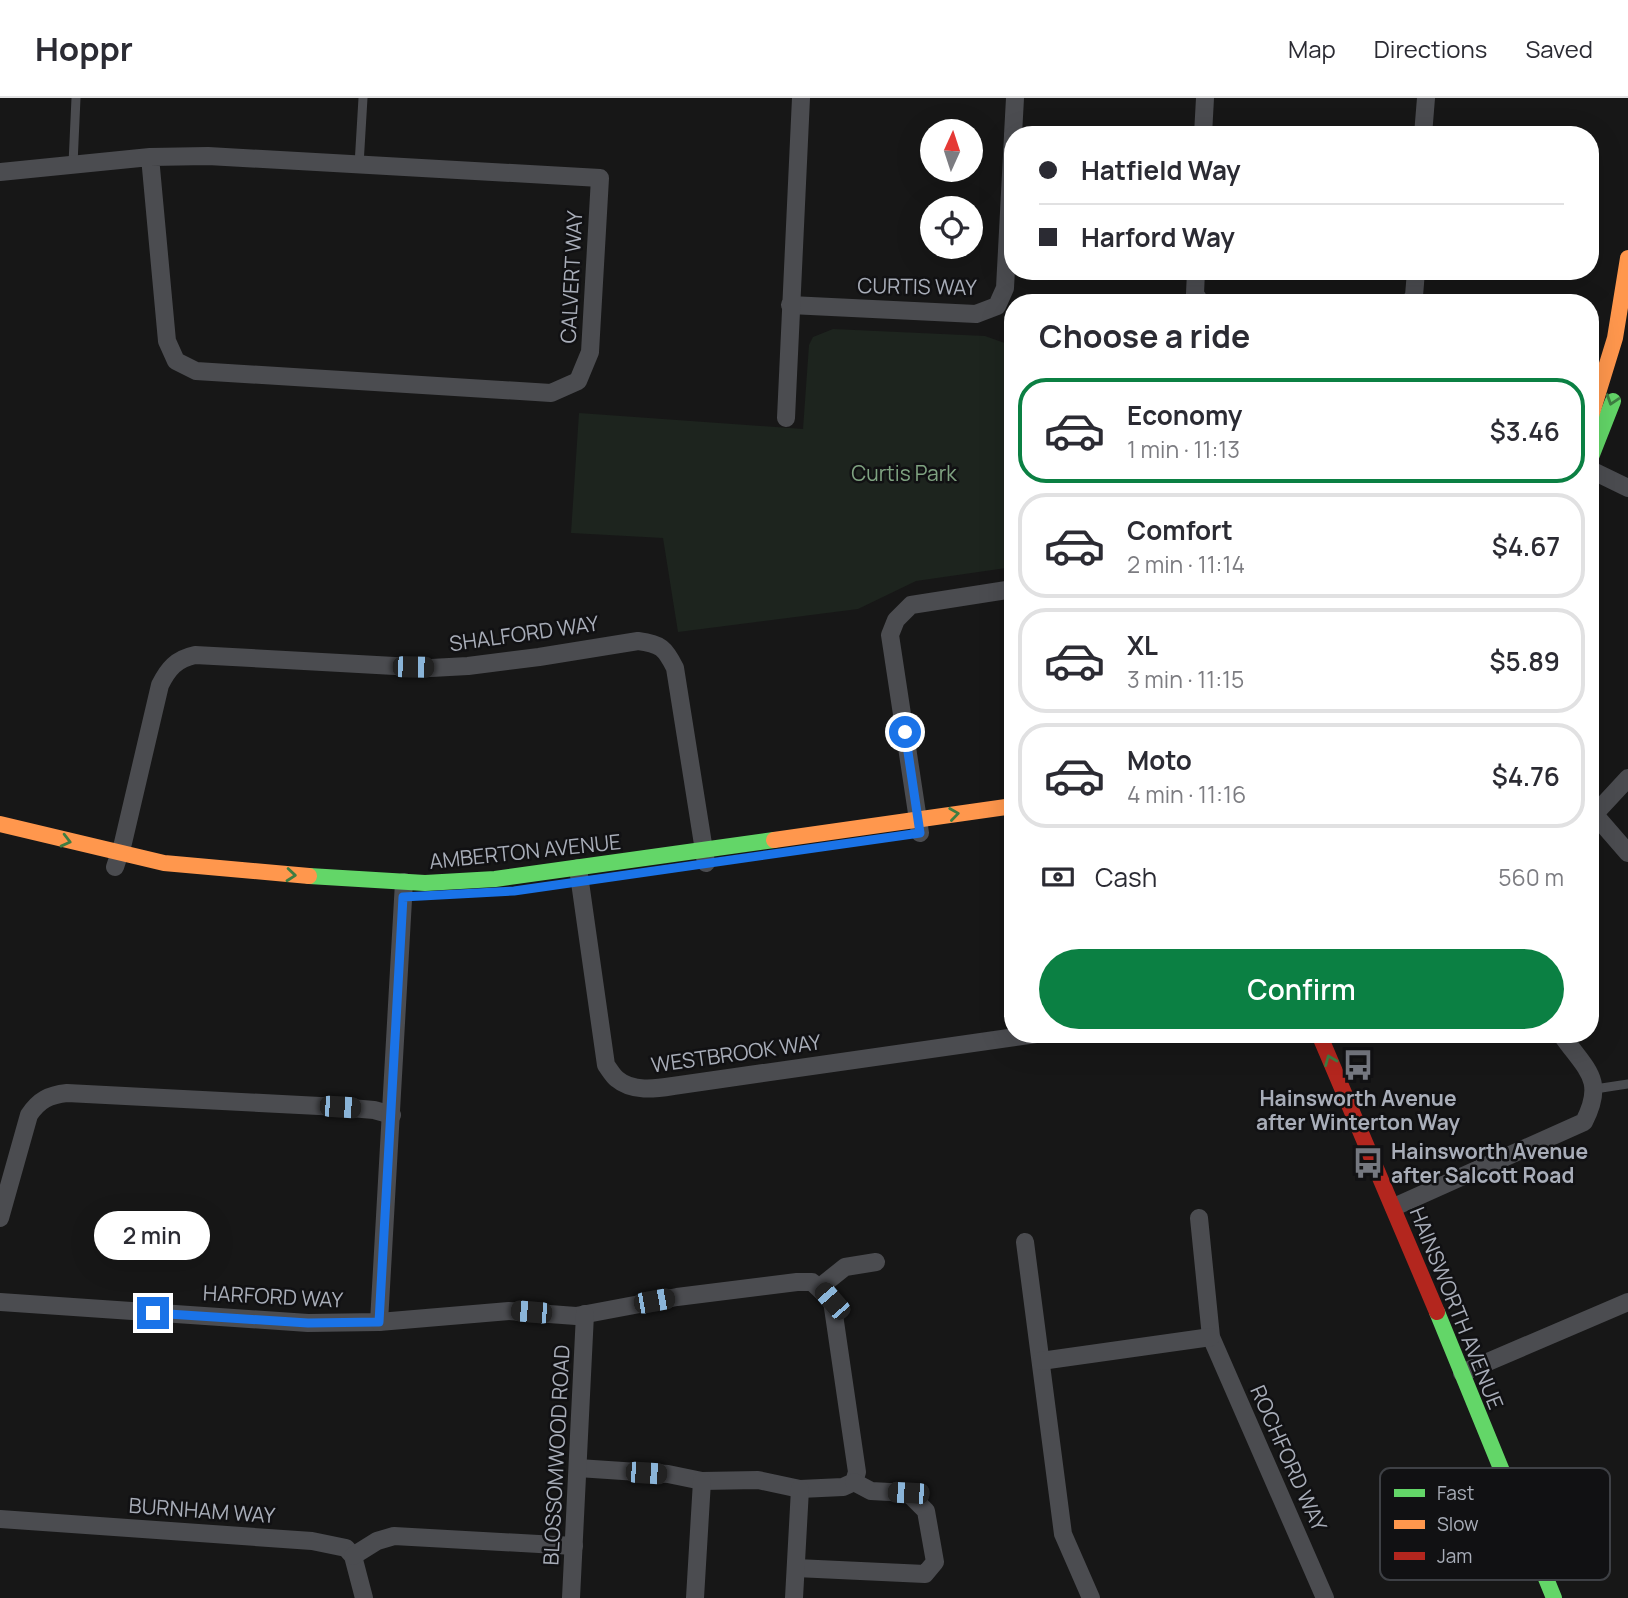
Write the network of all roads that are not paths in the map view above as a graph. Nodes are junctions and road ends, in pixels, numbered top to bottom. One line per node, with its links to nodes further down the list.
1 (76, 98): 11 (lane)
2 (363, 98): 12 (lane)
3 (801, 98): 16 (street)
4 (1015, 98): 7 (street, CURTIS WAY)
5 (1205, 98): 8 (street)
6 (1426, 98): 9 (street)
7 (1013, 126)
8 (1203, 126)
9 (1424, 126)
10 (150, 157): 11 (street, CALVERT WAY); 12 (street, CALVERT WAY); 12 (street, CALVERT WAY)
11 (73, 164): 13 (street, CALVERT WAY)
12 (359, 165)
13 (0, 172)
14 (1628, 258): 17 (street)
15 (1005, 280): 16 (street, CURTIS WAY)
16 (790, 305): 19 (street)
17 (1624, 336): 18 (street); 20 (street, one-way to 20)
18 (1599, 395)
19 (786, 418)
20 (1599, 436)
21 (1599, 474): 22 (street)
22 (1628, 488)
23 (1004, 590): 30 (street)
24 (1628, 778): 26 (street)
25 (1004, 808): 30 (street, AMBERTON AVENUE, one-way to 25)
26 (1599, 810)
27 (1004, 821): 30 (street, AMBERTON AVENUE)
28 (1599, 823): 32 (street)
29 (0, 824): 34 (street, AMBERTON AVENUE, one-way to 34)
30 (919, 826): 33 (street, AMBERTON AVENUE)
31 (51, 853): 34 (street, AMBERTON AVENUE)
32 (1628, 853)
33 (706, 856): 34 (street, SHALFORD WAY); 35 (street, AMBERTON AVENUE)
34 (117, 860): 36 (street, AMBERTON AVENUE); 38 (street, AMBERTON AVENUE, one-way to 38)
35 (579, 875): 38 (street, AMBERTON AVENUE); 39 (street, WESTBROOK WAY)
36 (201, 882)
37 (237, 886): 38 (street, AMBERTON AVENUE)
38 (404, 890): 45 (street)
39 (1004, 1039)
40 (1324, 1043): 46 (street, HAINSWORTH AVENUE, one-way to 40)
41 (1337, 1043): 46 (street, HAINSWORTH AVENUE)
42 (1567, 1043): 44 (street)
43 (1628, 1084): 44 (lane)
44 (1595, 1089): 46 (street)
45 (392, 1115): 47 (street); 55 (street)
46 (1399, 1205): 58 (street, HAINSWORTH AVENUE)
47 (0, 1217)
48 (1199, 1218): 56 (street, ROCHFORD WAY)
49 (1025, 1242): 57 (street)
50 (876, 1262): 51 (street)
51 (820, 1287): 54 (street, HARFORD WAY); 62 (street)
52 (0, 1302): 55 (street, HARFORD WAY)
53 (1628, 1302): 58 (street)
54 (585, 1314): 55 (street, HARFORD WAY); 59 (street, BLOSSOMWOOD ROAD)
55 (379, 1322)
56 (1211, 1337): 57 (street); 75 (street, ROCHFORD WAY)
57 (1041, 1361): 74 (street)
58 (1467, 1371): 60 (street, HAINSWORTH AVENUE)
59 (578, 1468): 61 (street); 65 (street, BLOSSOMWOOD ROAD)
60 (1507, 1468)
61 (702, 1481): 63 (street); 72 (street)
62 (854, 1482): 63 (street); 67 (street)
63 (800, 1489): 67 (street)
64 (0, 1519): 66 (street, BURNHAM WAY)
65 (574, 1546): 66 (street); 71 (street, BLOSSOMWOOD ROAD)
66 (353, 1556): 70 (street)
67 (796, 1568): 73 (street)
68 (1554, 1580): 69 (street, HAINSWORTH AVENUE)
69 (1561, 1597)
70 (364, 1598)
71 (571, 1598)
72 (695, 1598)
73 (794, 1598)
74 (1091, 1598)
75 (1325, 1598)

